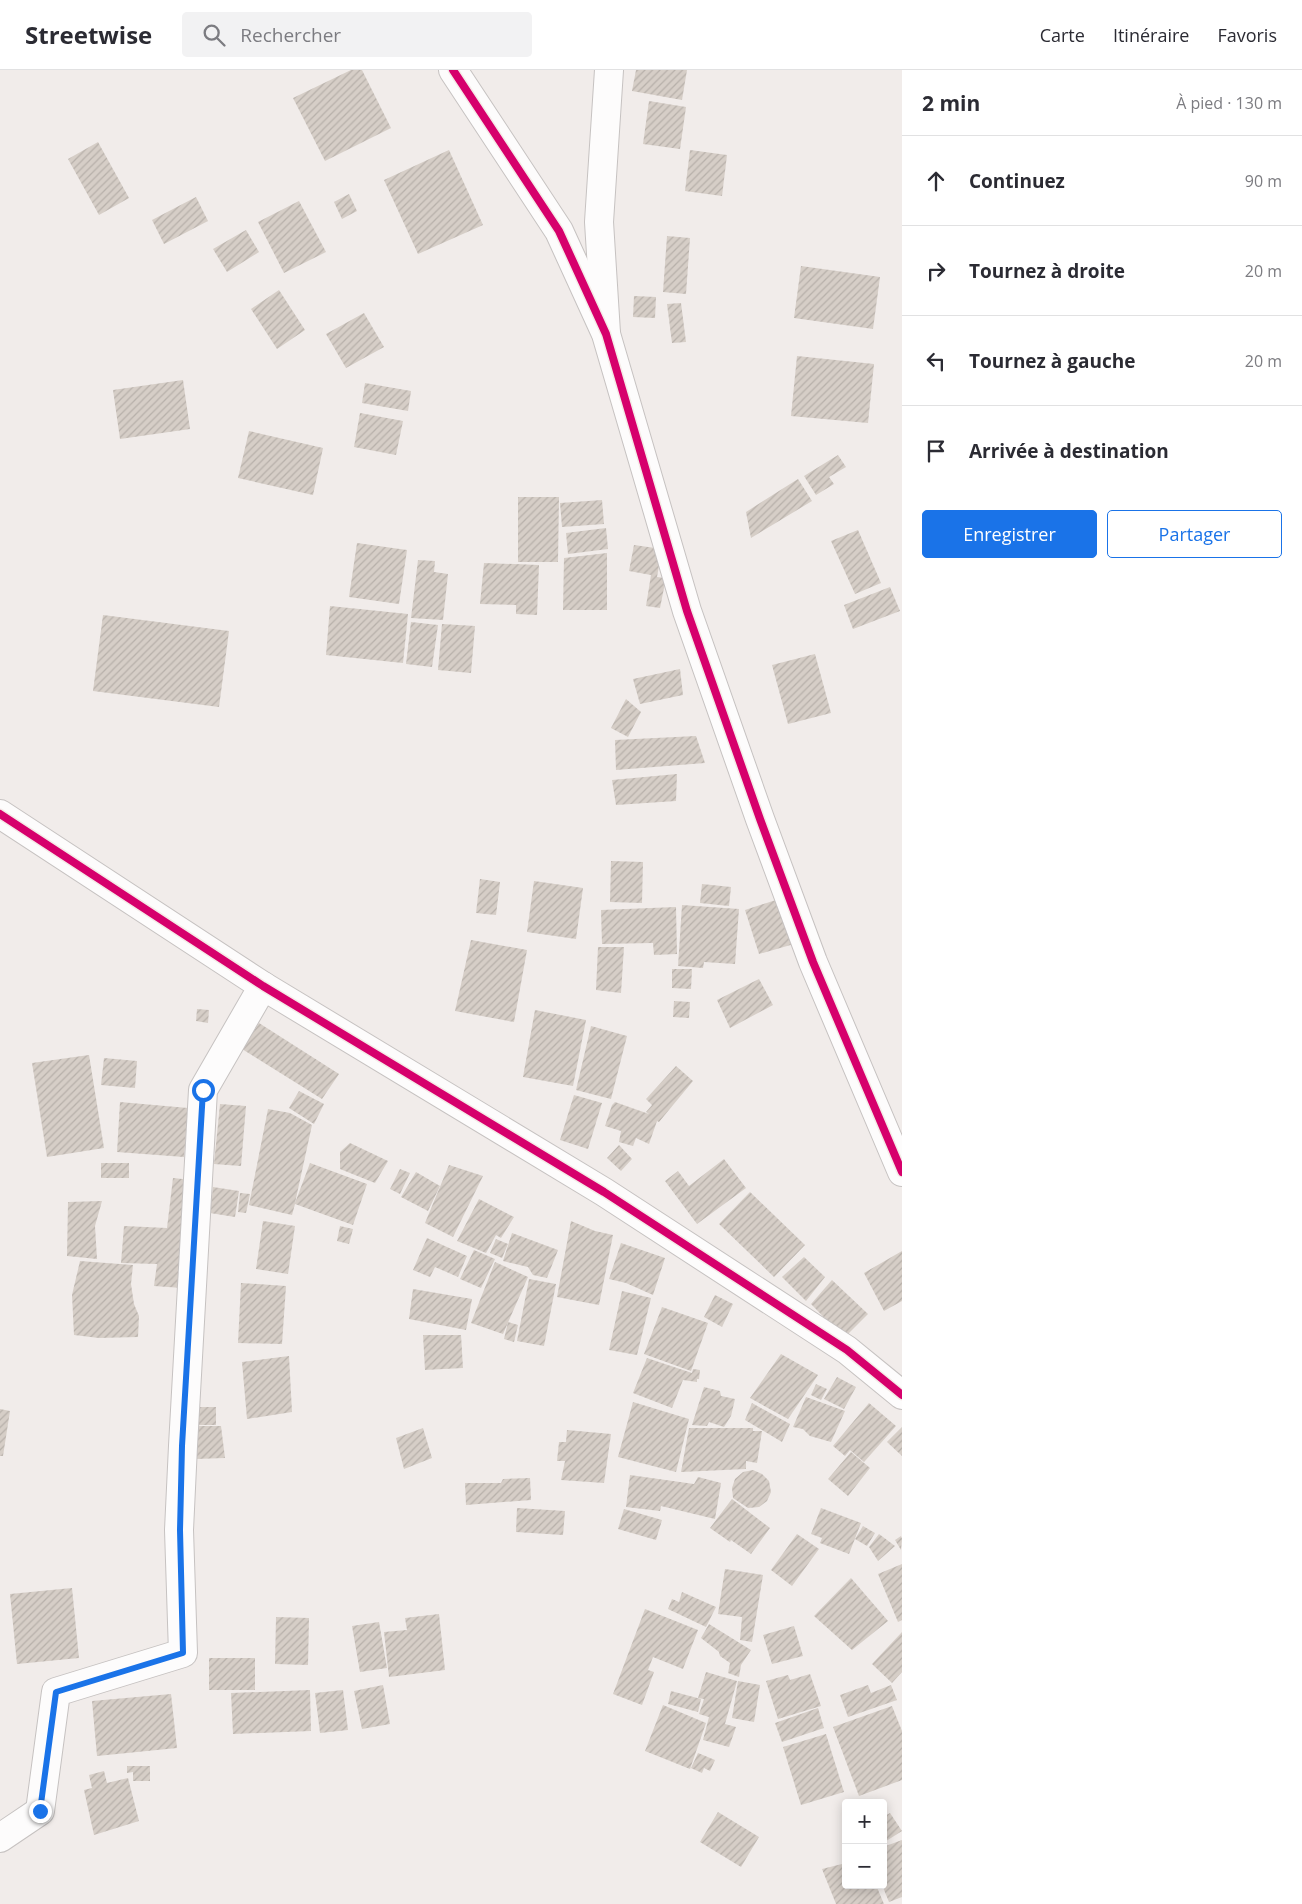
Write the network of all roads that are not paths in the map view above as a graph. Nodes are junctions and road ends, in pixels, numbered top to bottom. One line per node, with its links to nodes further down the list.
1 (454, 70): 3 (street)
2 (609, 70): 3 (street)
3 (606, 334): 6 (street)
4 (0, 814): 5 (street)
5 (263, 986): 7 (street); 8 (street)
6 (902, 1172)
7 (902, 1395)
8 (0, 1838)

